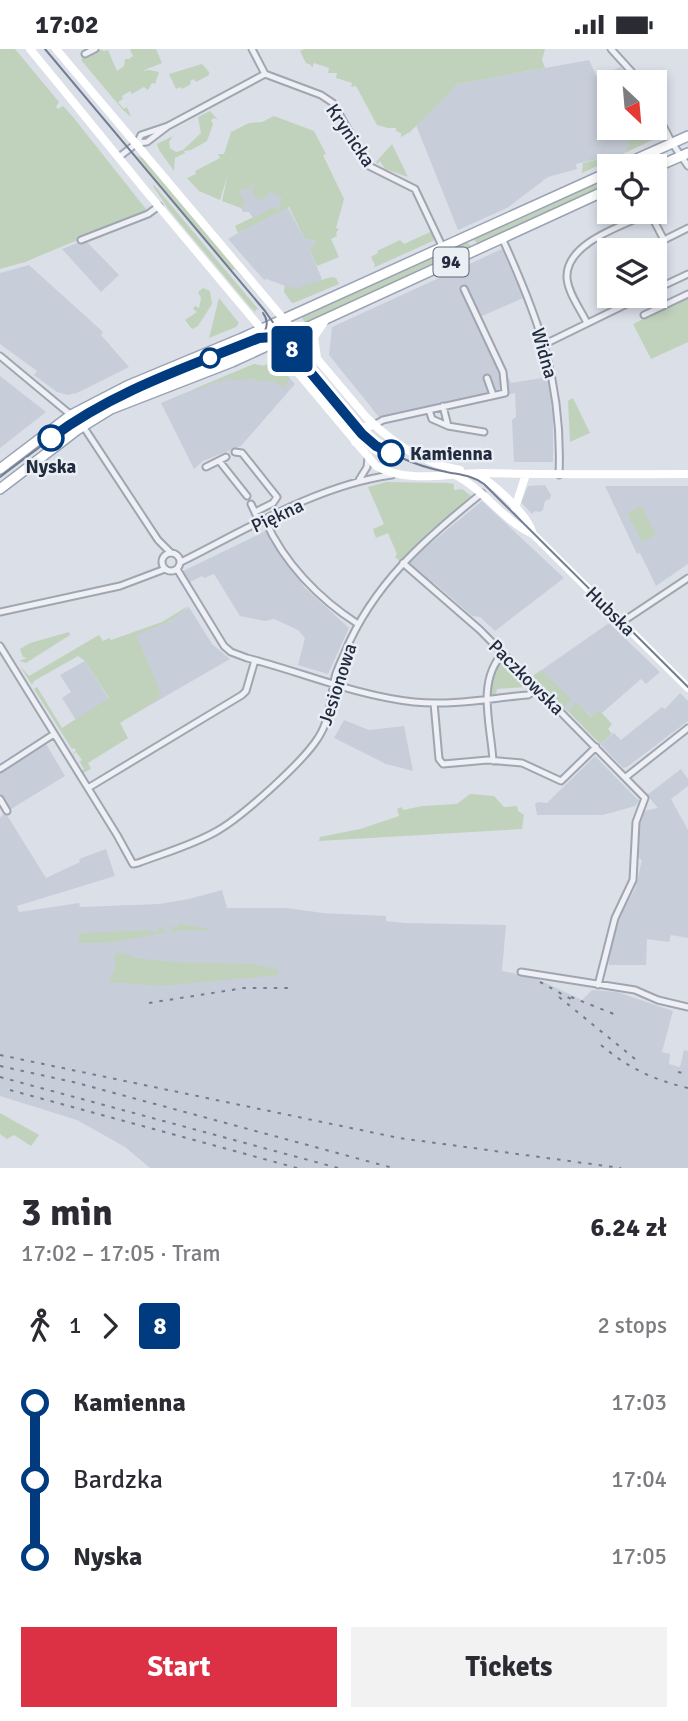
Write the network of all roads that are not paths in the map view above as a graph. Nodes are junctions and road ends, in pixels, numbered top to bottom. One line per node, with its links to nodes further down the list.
1 (30, 49): 15 (street)
2 (56, 49): 11 (street)
3 (95, 49): 6 (street)
4 (252, 49): 8 (street)
5 (611, 49): 7 (street)
6 (85, 54)
7 (630, 70)
8 (265, 75): 11 (street); 26 (street, Krynicka)
9 (667, 135): 12 (street)
10 (688, 136): 12 (main road)
11 (137, 143): 15 (street); 35 (street)
12 (671, 143): 13 (main road); 14 (street)
13 (647, 154)
14 (684, 155): 16 (main road); 17 (street)
15 (119, 157): 20 (street)
16 (667, 162)
17 (688, 166)
18 (597, 177): 26 (main road, 94)
19 (597, 194): 24 (main road, 94)
20 (159, 206): 25 (street); 32 (street)
21 (626, 224): 36 (street)
22 (658, 224): 23 (street)
23 (688, 228)
24 (502, 238): 34 (main road, 94); 41 (street, Widna)
25 (81, 240)
26 (443, 247): 35 (main road, 94)
27 (688, 274): 28 (street)
28 (667, 284)
29 (464, 289): 45 (street)
30 (688, 294): 33 (street)
31 (618, 308): 36 (street)
32 (248, 314): 37 (street); 39 (street)
33 (645, 315)
34 (327, 318): 38 (main road, 94); 43 (street)
35 (282, 320): 37 (main road, 94); 38 (street)
36 (587, 323): 41 (street)
37 (261, 329): 39 (main road, 94); 40 (street)
38 (294, 333): 40 (main road, 94); 43 (street)
39 (243, 337): 48 (main road, 94)
40 (273, 343): 50 (main road, 94); 53 (street)
41 (544, 344): 65 (street, Widna)
42 (0, 356): 48 (street)
43 (320, 364): 49 (street)
44 (487, 378): 45 (street)
45 (493, 395): 46 (street)
46 (446, 406): 49 (street); 51 (street)
47 (430, 413): 51 (street)
48 (71, 415): 59 (main road, 94)
49 (374, 425): 53 (street); 60 (street)
50 (83, 426): 67 (main road, 94); 75 (street)
51 (448, 426): 52 (street)
52 (484, 432)
53 (356, 443): 56 (street)
54 (235, 452): 72 (street)
55 (226, 457): 57 (street)
56 (368, 458): 61 (street); 66 (street)
57 (220, 461): 58 (street); 69 (street)
58 (206, 467)
59 (0, 469)
60 (474, 473): 62 (street); 63 (street); 71 (street, Hubska)
61 (396, 474): 62 (street); 66 (street, Piękna)
62 (452, 474): 68 (street, Hubska)
63 (526, 474): 65 (street); 71 (street)
64 (688, 474): 65 (street)
65 (559, 475)
66 (357, 482): 73 (street, Piękna)
67 (0, 489)
68 (482, 493): 74 (street, Hubska); 78 (street, Jesionowa)
69 (247, 496)
70 (251, 504): 72 (street)
71 (515, 508): 74 (street, Hubska)
72 (255, 512): 73 (street)
73 (262, 522): 77 (street, Piękna); 83 (street)
74 (533, 534): 82 (street, Hubska)
75 (158, 540): 76 (street); 79 (street)
76 (171, 553): 77 (street); 79 (street)
77 (179, 559): 79 (street)
78 (403, 563): 83 (street, Jesionowa); 85 (street, Paczkowska)
79 (168, 566): 81 (street); 86 (street)
80 (688, 577): 82 (street)
81 (0, 612)
82 (622, 622): 88 (street, Hubska)
83 (358, 624): 87 (street, Jesionowa)
84 (0, 646): 93 (street)
85 (503, 653): 89 (street, Paczkowska); 90 (street)
86 (255, 660): 87 (street); 98 (street)
87 (335, 684): 91 (street); 98 (street, Jesionowa)
88 (688, 688)
89 (538, 689): 90 (street); 94 (street, Paczkowska)
90 (487, 699): 91 (street); 95 (street)
91 (434, 703): 95 (street)
92 (688, 728): 97 (street)
93 (54, 734): 96 (street); 98 (street)
94 (596, 747): 95 (street); 97 (street, Paczkowska)
95 (493, 761)
96 (0, 769)
97 (626, 778): 102 (street, Paczkowska)
98 (88, 788)
99 (0, 799): 100 (street)
100 (7, 811)
101 (521, 972): 102 (street)
102 (598, 985): 103 (street)
103 (688, 1007)

